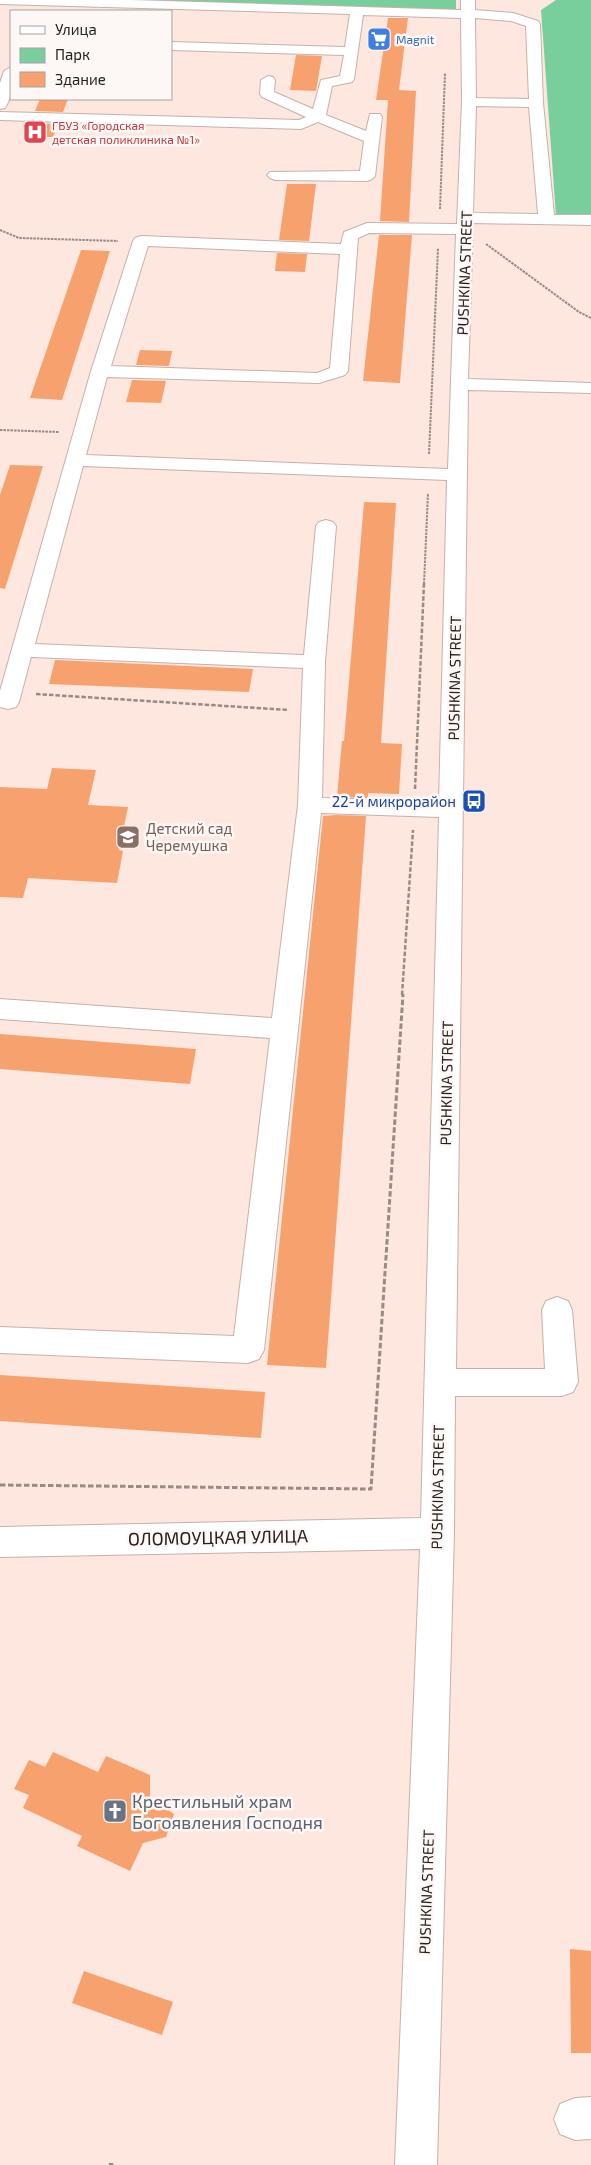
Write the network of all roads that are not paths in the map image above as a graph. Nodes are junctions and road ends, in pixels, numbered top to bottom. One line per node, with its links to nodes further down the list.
1 (0, 0): 2 (street)
2 (37, 6): 4 (street)
3 (468, 7): 4 (street); 9 (street, PUSHKINA STREET); 10 (street)
4 (357, 11): 6 (street)
5 (172, 46): 6 (street)
6 (350, 51): 13 (street)
7 (10, 74): 11 (street)
8 (268, 80): 13 (street)
9 (469, 102): 10 (street); 19 (street, PUSHKINA STREET)
10 (536, 103): 17 (street)
11 (0, 104)
12 (0, 116): 13 (street)
13 (318, 117): 15 (street)
14 (375, 117): 15 (street)
15 (371, 138): 16 (street)
16 (275, 175)
17 (546, 220): 18 (street); 19 (street)
18 (591, 220)
19 (466, 224): 20 (street); 22 (street, PUSHKINA STREET)
20 (349, 249): 21 (street); 21 (street)
21 (100, 371): 24 (street)
22 (459, 384): 23 (street); 25 (street, PUSHKINA STREET)
23 (591, 388)
24 (75, 460): 25 (street); 27 (street)
25 (458, 475): 31 (street, PUSHKINA STREET)
26 (326, 526): 28 (street)
27 (22, 650): 28 (street); 29 (street)
28 (314, 662): 30 (street)
29 (9, 697)
30 (310, 805): 31 (street); 33 (street)
31 (451, 810): 36 (street, PUSHKINA STREET)
32 (0, 1009): 33 (street)
33 (285, 1029): 35 (street)
34 (556, 1310): 36 (street)
35 (0, 1340)
36 (440, 1383): 37 (street, PUSHKINA STREET)
37 (437, 1533): 38 (street, ОЛОМОУЦКАЯ УЛИЦА); 39 (street, PUSHKINA STREET)
38 (0, 1542)
39 (416, 2165)

